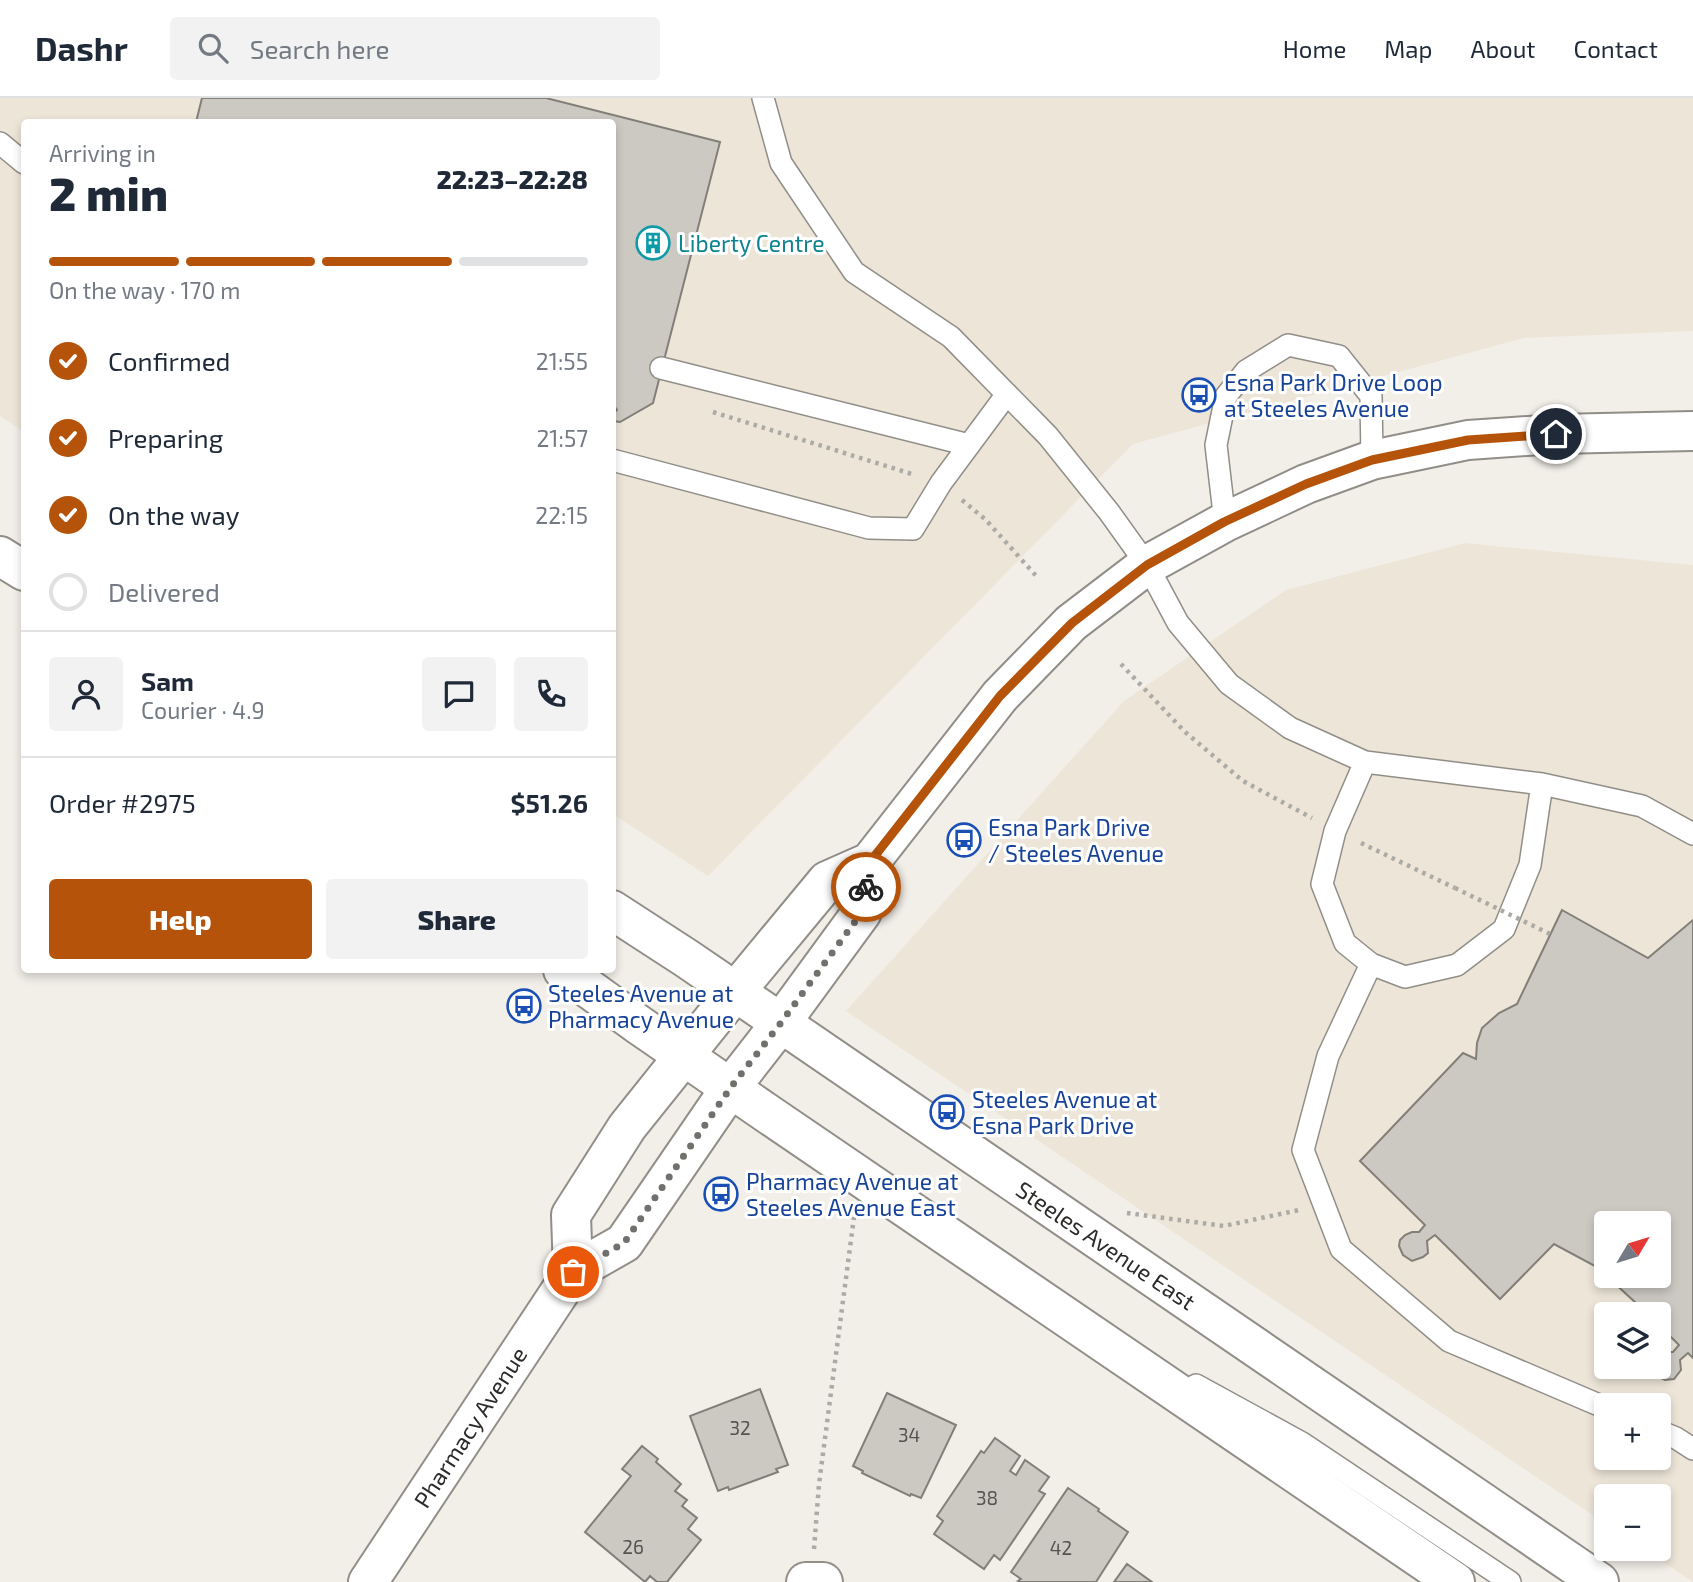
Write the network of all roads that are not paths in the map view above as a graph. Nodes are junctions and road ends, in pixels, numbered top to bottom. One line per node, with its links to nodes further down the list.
1 (763, 98): 5 (lane)
2 (0, 143): 3 (lane)
3 (21, 160)
4 (661, 368): 7 (lane)
5 (1007, 394): 7 (lane); 12 (lane)
6 (1693, 431): 8 (street)
7 (969, 445): 9 (lane)
8 (1372, 460): 10 (street); 10 (lane)
9 (616, 461)
10 (1224, 522): 12 (street)
11 (0, 555): 13 (street)
12 (1147, 565): 14 (lane); 17 (street)
13 (21, 569)
14 (1365, 762): 15 (lane); 19 (lane)
15 (1542, 784): 16 (lane); 19 (lane)
16 (1693, 834)
17 (870, 862): 21 (street); 22 (street, Pharmacy Avenue)
18 (616, 913): 21 (street, Steeles Avenue East)
19 (1371, 964): 27 (lane)
20 (567, 973): 23 (street)
21 (735, 992): 22 (street, Steeles Avenue East); 23 (street)
22 (780, 1024): 24 (street, Pharmacy Avenue); 33 (street, Steeles Avenue East)
23 (684, 1055): 24 (street); 25 (street)
24 (731, 1087): 25 (street, Pharmacy Avenue); 26 (street)
25 (573, 1272): 30 (street, Pharmacy Avenue)
26 (1061, 1313): 31 (street); 32 (lane)
27 (1594, 1403)
28 (1671, 1436): 29 (lane)
29 (1693, 1449)
30 (368, 1582)
31 (1455, 1582)
32 (1510, 1582)
33 (1599, 1582)

